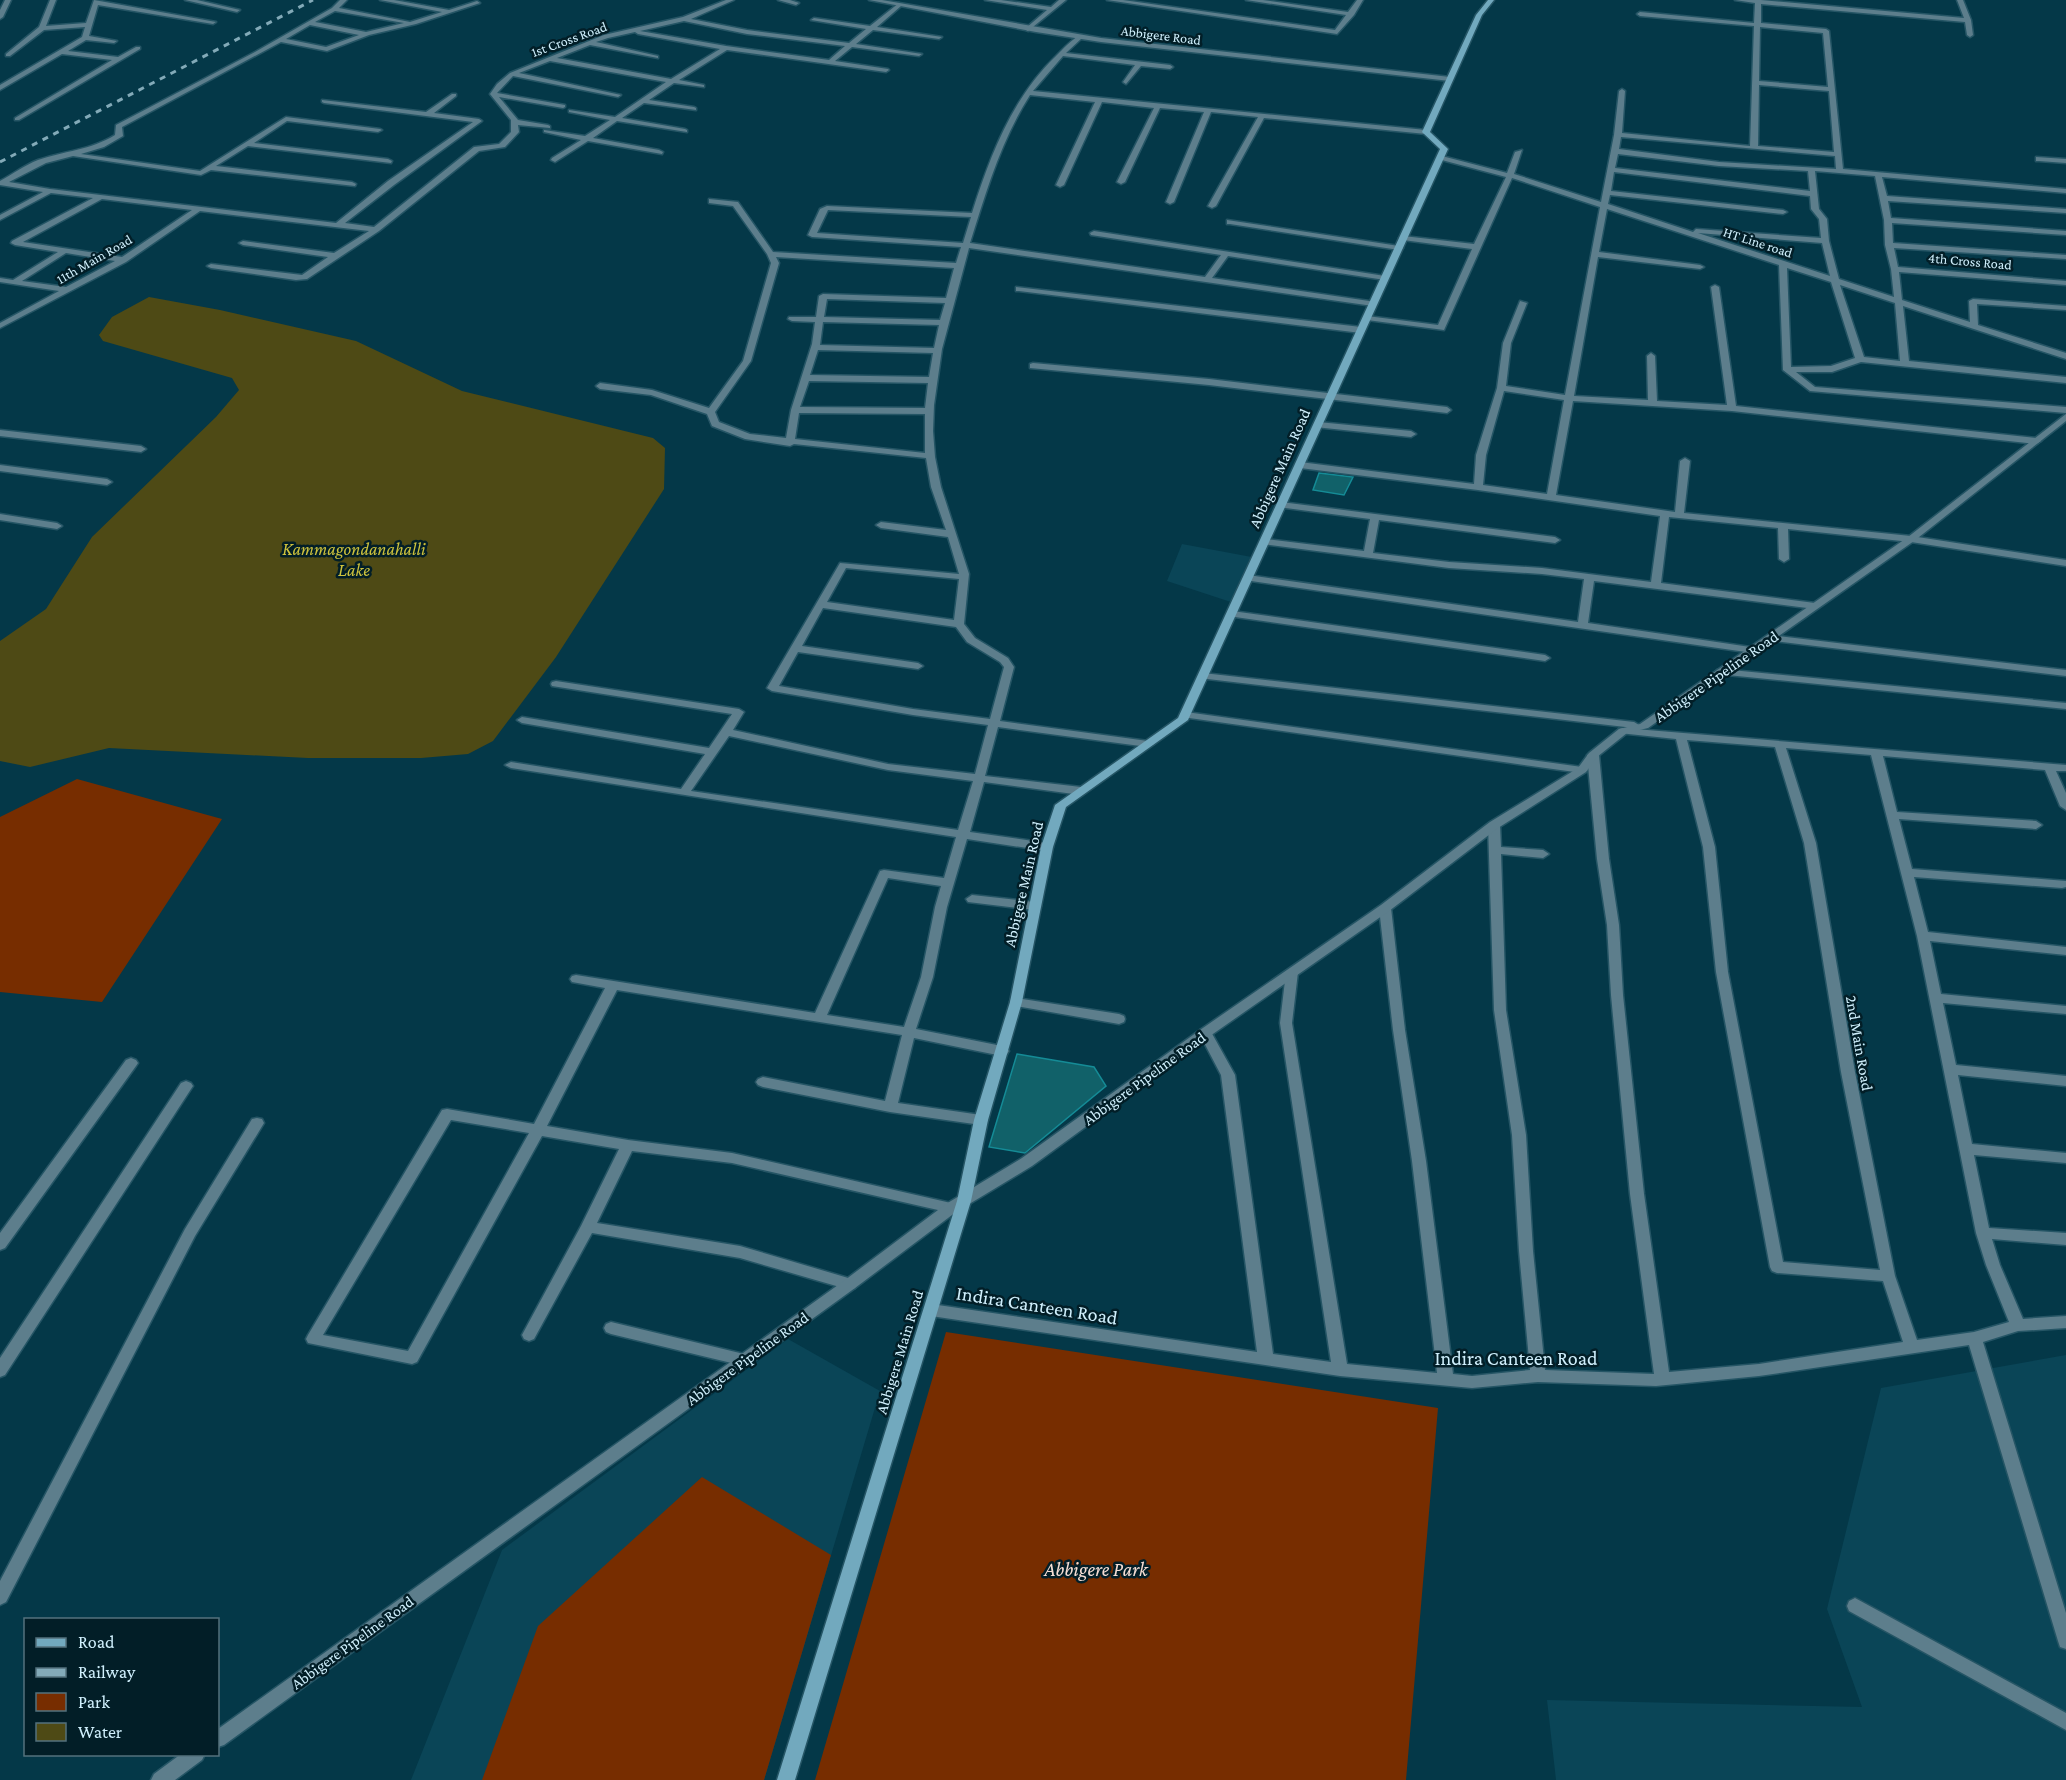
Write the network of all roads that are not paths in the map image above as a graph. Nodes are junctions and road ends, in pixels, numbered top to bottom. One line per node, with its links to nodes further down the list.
1 (8, 0): 28 (street)
2 (53, 0): 37 (street)
3 (188, 0): 24 (street)
4 (345, 0): 22 (street)
5 (383, 0): 25 (street)
6 (456, 0): 25 (street)
7 (731, 0): 29 (street, 1st Cross Road)
8 (781, 0): 20 (street)
9 (872, 0): 21 (street, Abbigere Road)
10 (988, 0): 23 (street)
11 (1063, 0): 23 (street)
12 (1110, 0): 26 (street)
13 (1249, 0): 26 (street)
14 (1360, 0): 26 (street)
15 (1491, 0): 64 (main road)
16 (1737, 0): 19 (street)
17 (1960, 0): 31 (street)
18 (97, 1): 32 (street); 36 (street)
19 (1758, 1): 31 (street); 35 (street)
20 (796, 3)
21 (899, 5): 38 (street); 39 (street, Abbigere Road)
22 (334, 9): 33 (street); 34 (street)
23 (1052, 9): 39 (street)
24 (237, 10)
25 (448, 11): 34 (street)
26 (1352, 14)
27 (1640, 14): 35 (street)
28 (0, 16)
29 (685, 19): 40 (street, 1st Cross Road); 49 (street)
30 (814, 20): 38 (street)
31 (1968, 20): 42 (street)
32 (213, 22)
33 (308, 23): 41 (street); 46 (street)
34 (414, 23): 41 (street)
35 (1756, 24): 67 (street); 70 (street)
36 (89, 26): 37 (street); 45 (street)
37 (42, 28): 55 (street)
38 (870, 29): 43 (street); 49 (street)
39 (1028, 29): 44 (street, Abbigere Road)
40 (630, 30): 48 (street, 1st Cross Road); 51 (street)
41 (367, 34): 46 (street)
42 (1970, 35)
43 (939, 37)
44 (1080, 37): 54 (street); 64 (street, Abbigere Road)
45 (85, 38): 47 (street); 52 (street)
46 (279, 40): 100 (street)
47 (114, 41)
48 (590, 42): 56 (street); 58 (street, 1st Cross Road)
49 (851, 45): 53 (street); 59 (street)
50 (138, 48): 57 (street)
51 (726, 48): 59 (street); 65 (street)
52 (62, 52): 57 (street); 69 (street)
53 (919, 54)
54 (1061, 54): 60 (street); 72 (street)
55 (8, 55)
56 (656, 57)
57 (119, 59): 86 (street)
58 (548, 59): 63 (street, 1st Cross Road); 65 (street)
59 (830, 62): 62 (street)
60 (1140, 63): 61 (street); 66 (street)
61 (1170, 67)
62 (886, 70)
63 (512, 74): 73 (street, 1st Cross Road); 75 (street)
64 (1450, 79): 91 (main road)
65 (672, 81): 68 (street); 78 (street)
66 (1126, 82)
67 (1757, 83): 70 (street); 95 (street)
68 (702, 86)
69 (0, 88)
70 (1832, 89): 99 (street)
71 (1622, 92): 92 (street)
72 (1029, 93): 76 (street); 128 (street)
73 (493, 94): 79 (street); 88 (street)
74 (454, 95): 84 (street)
75 (618, 95)
76 (1100, 99): 80 (street); 114 (street)
77 (324, 101): 84 (street)
78 (642, 101): 81 (street); 87 (street)
79 (563, 106)
80 (1158, 106): 83 (street); 112 (street)
81 (694, 109)
82 (572, 111): 87 (street)
83 (1208, 111): 85 (street); 122 (street)
84 (428, 114): 132 (street)
85 (1262, 116): 91 (street); 123 (street)
86 (17, 119)
87 (616, 119): 90 (street); 93 (street)
88 (514, 122): 93 (street); 133 (street)
89 (378, 130): 94 (street)
90 (685, 131)
91 (1426, 132): 101 (main road)
92 (1618, 135): 95 (street); 96 (street)
93 (587, 139): 97 (street); 103 (street)
94 (247, 144): 104 (street); 106 (street)
95 (1754, 148): 99 (street)
96 (1615, 151): 107 (street); 108 (street)
97 (659, 152)
98 (1519, 152): 111 (street)
99 (1838, 154): 109 (street)
100 (72, 155): 106 (street); 115 (street)
101 (1441, 157): 111 (street, HT Line road); 139 (main road, Abbigere Main Road)
102 (2039, 159): 105 (street)
103 (555, 160)
104 (388, 161)
105 (2066, 161)
106 (211, 168): 113 (street)
107 (1811, 169): 109 (street); 118 (street)
108 (1612, 170): 117 (street); 118 (street)
109 (1840, 171): 110 (street)
110 (1878, 174): 116 (street); 120 (street)
111 (1510, 175): 124 (street, HT Line road); 142 (street)
112 (1121, 182)
113 (352, 183)
114 (1060, 185)
115 (50, 191): 119 (street); 129 (street)
116 (2066, 191)
117 (1608, 193): 124 (street); 127 (street)
118 (1813, 194): 137 (street)
119 (99, 198): 125 (street); 143 (street)
120 (1884, 198): 126 (street); 130 (street)
121 (712, 201): 145 (street)
122 (1170, 202)
123 (1212, 206)
124 (1606, 206): 134 (street, HT Line road); 146 (street)
125 (198, 209): 132 (street); 149 (street, 11th Main Road)
126 (2066, 211)
127 (1783, 212)
128 (974, 215): 140 (street); 140 (street)
129 (0, 218)
130 (1888, 220): 136 (street); 141 (street)
131 (1230, 222): 139 (street)
132 (338, 225): 133 (street)
133 (376, 229): 147 (street)
134 (1683, 231): 137 (street); 150 (street, HT Line road)
135 (1094, 233): 144 (street)
136 (2066, 233)
137 (1825, 241): 158 (street)
138 (243, 243): 147 (street)
139 (1401, 243): 142 (street); 155 (main road, Abbigere Main Road)
140 (965, 245): 152 (street); 157 (street)
141 (1889, 245): 148 (street); 154 (street)
142 (1477, 247): 171 (street)
143 (65, 251): 149 (street); 159 (street)
144 (1226, 253): 155 (street); 157 (street)
145 (771, 254): 152 (street); 199 (street)
146 (1595, 254): 153 (street); 192 (street)
147 (334, 256): 151 (street)
148 (2066, 257)
149 (123, 260): 163 (street, 11th Main Road)
150 (1783, 264): 158 (street, HT Line road); 185 (street)
151 (211, 266)
152 (958, 266): 164 (street)
153 (1700, 267)
154 (1896, 269): 160 (street, 4th Cross Road); 165 (street)
155 (1385, 278): 167 (main road, Abbigere Main Road)
156 (0, 280): 159 (street)
157 (1207, 280): 167 (street)
158 (1835, 281): 165 (street, HT Line road); 182 (street)
159 (15, 282): 163 (street)
160 (2066, 283)
161 (1715, 287): 194 (street)
162 (1019, 289): 177 (street)
163 (68, 290): 170 (street, 11th Main Road)
164 (949, 301): 173 (street); 174 (street)
165 (1898, 301): 176 (street, HT Line road); 183 (street)
166 (1523, 303): 190 (street)
167 (1373, 304): 171 (main road, Abbigere Main Road)
168 (2066, 308): 176 (street)
169 (0, 316): 170 (street)
170 (14, 318): 175 (street, 11th Main Road)
171 (1367, 318): 177 (main road, Abbigere Main Road)
172 (792, 319): 173 (street)
173 (820, 320): 174 (street); 178 (street)
174 (944, 323): 179 (street)
175 (0, 326)
176 (1974, 326): 181 (street, HT Line road)
177 (1362, 330): 191 (main road, Abbigere Main Road)
178 (815, 347): 179 (street); 186 (street)
179 (938, 351): 187 (street)
180 (1651, 356): 193 (street)
181 (2066, 356)
182 (1860, 359): 183 (street); 185 (street)
183 (1905, 363): 188 (street)
184 (1033, 366): 191 (street)
185 (1787, 370): 197 (street)
186 (806, 378): 187 (street); 195 (street)
187 (934, 380): 198 (street)
188 (2066, 380)
189 (600, 386): 199 (street)
190 (1501, 388): 192 (street); 212 (street)
191 (1331, 396): 196 (street); 201 (main road, Abbigere Main Road)
192 (1570, 398): 193 (street); 213 (street)
193 (1653, 404): 194 (street)
194 (1732, 408): 204 (street)
195 (795, 410): 198 (street); 205 (street)
196 (1447, 410)
197 (2066, 410)
198 (931, 411): 207 (street)
199 (711, 412): 205 (street)
200 (2066, 417): 204 (street, Abbigere Pipeline Road)
201 (1318, 425): 203 (street); 209 (main road, Abbigere Main Road)
202 (0, 434): 206 (street)
203 (1411, 434)
204 (2036, 441): 224 (street, Abbigere Pipeline Road)
205 (790, 443): 207 (street)
206 (141, 449)
207 (930, 456): 222 (street)
208 (1685, 462): 216 (street)
209 (1300, 465): 212 (street); 214 (main road, Abbigere Main Road)
210 (0, 468): 211 (street)
211 (107, 483)
212 (1478, 487): 213 (street)
213 (1551, 497): 215 (street)
214 (1281, 505): 218 (street); 225 (main road, Abbigere Main Road)
215 (1665, 514): 216 (street); 232 (street)
216 (1678, 515): 221 (street)
217 (0, 517): 220 (street)
218 (1375, 517): 223 (street); 226 (street)
219 (881, 525): 222 (street)
220 (57, 526)
221 (1783, 526): 224 (street); 227 (street)
222 (951, 534): 229 (street)
223 (1555, 540)
224 (1911, 540): 228 (street); 234 (street, Abbigere Pipeline Road)
225 (1265, 542): 226 (street); 230 (main road, Abbigere Main Road)
226 (1368, 555): 231 (street)
227 (1784, 559)
228 (2066, 563)
229 (964, 577): 233 (street); 236 (street)
230 (1248, 578): 235 (main road, Abbigere Main Road); 237 (street)
231 (1589, 578): 232 (street); 237 (street)
232 (1656, 586): 234 (street)
233 (819, 604): 236 (street); 239 (street)
234 (1815, 606): 238 (street, Abbigere Pipeline Road)
235 (1232, 614): 241 (street); 245 (main road, Abbigere Main Road)
236 (959, 624): 250 (street)
237 (1583, 626): 240 (street)
238 (1770, 638): 240 (street, Abbigere Pipeline Road); 244 (street)
239 (795, 648): 242 (street); 250 (street)
240 (1753, 650): 243 (street, Abbigere Pipeline Road)
241 (1545, 658)
242 (918, 666)
243 (1721, 672): 247 (street); 251 (street, Abbigere Pipeline Road)
244 (2066, 673)
245 (1203, 676): 248 (main road, Abbigere Main Road); 251 (street)
246 (556, 684): 253 (street)
247 (2066, 706)
248 (1186, 715): 256 (main road, Abbigere Main Road); 263 (street)
249 (522, 720): 258 (street)
250 (993, 722): 256 (street); 264 (street)
251 (1644, 726): 252 (street, Abbigere Pipeline Road)
252 (1623, 731): 254 (street); 259 (street, Abbigere Pipeline Road)
253 (726, 732): 258 (street); 264 (street)
254 (1681, 737): 255 (street); 311 (street)
255 (1779, 743): 257 (street); 311 (street, 2nd Main Road)
256 (1148, 744): 265 (main road, Abbigere Main Road)
257 (1876, 751): 261 (street); 268 (street)
258 (712, 752): 266 (street)
259 (1593, 755): 263 (street, Abbigere Pipeline Road); 325 (street)
260 (511, 765): 266 (street)
261 (2049, 767): 262 (street); 267 (street)
262 (2066, 768)
263 (1582, 770): 269 (street, Abbigere Pipeline Road)
264 (979, 779): 265 (street); 271 (street)
265 (1081, 791): 272 (main road, Abbigere Main Road)
266 (684, 793): 271 (street)
267 (2066, 806)
268 (1892, 815): 270 (street); 275 (street)
269 (1494, 825): 273 (street); 280 (street, Abbigere Pipeline Road)
270 (2036, 825)
271 (963, 835): 272 (street); 276 (street)
272 (1047, 847): 279 (main road, Abbigere Main Road)
273 (1495, 849): 274 (street); 324 (street)
274 (1543, 855)
275 (1908, 873): 277 (street); 281 (street)
276 (948, 883): 289 (street); 291 (street)
277 (2062, 884)
278 (972, 899): 279 (street)
279 (1035, 906): 287 (main road, Abbigere Main Road)
280 (1385, 908): 283 (street, Abbigere Pipeline Road); 326 (street)
281 (1923, 936): 282 (street); 286 (street)
282 (2066, 951)
283 (1292, 972): 292 (street, Abbigere Pipeline Road); 322 (street)
284 (576, 979): 285 (street)
285 (613, 985): 289 (street); 302 (street)
286 (1936, 998): 288 (street); 295 (street)
287 (1016, 1002): 290 (street); 293 (main road, Abbigere Main Road)
288 (2066, 1010)
289 (819, 1018): 291 (street)
290 (1119, 1018)
291 (909, 1032): 293 (street); 299 (street)
292 (1205, 1033): 306 (street, Abbigere Pipeline Road); 321 (street)
293 (1002, 1051): 300 (main road, Abbigere Main Road)
294 (131, 1063): 310 (street)
295 (1949, 1069): 296 (street); 304 (street)
296 (2066, 1081)
297 (763, 1082): 299 (street)
298 (186, 1086): 323 (street)
299 (890, 1107): 300 (street)
300 (981, 1120): 306 (main road, Abbigere Main Road)
301 (257, 1123): 327 (street)
302 (538, 1130): 302 (street); 303 (street)
303 (628, 1145): 306 (street); 307 (street)
304 (1967, 1149): 305 (street); 308 (street)
305 (2066, 1158)
306 (958, 1204): 312 (street, Abbigere Pipeline Road); 313 (main road, Abbigere Main Road)
307 (588, 1227): 312 (street); 317 (street)
308 (1983, 1233): 309 (street); 315 (street)
309 (2066, 1239)
310 (0, 1244)
311 (1887, 1276): 319 (street, 2nd Main Road)
312 (850, 1284): 320 (street, Abbigere Pipeline Road)
313 (931, 1310): 321 (street, Indira Canteen Road); 334 (main road, Abbigere Main Road)
314 (2066, 1322): 315 (street, Indira Canteen Road)
315 (2018, 1325): 318 (street, Indira Canteen Road)
316 (611, 1328): 320 (street)
317 (529, 1335)
318 (1974, 1338): 319 (street, Indira Canteen Road); 329 (street)
319 (1912, 1347): 325 (street, Indira Canteen Road)
320 (744, 1360): 331 (street, Abbigere Pipeline Road)
321 (1266, 1360): 322 (street, Indira Canteen Road)
322 (1340, 1370): 326 (street, Indira Canteen Road)
323 (0, 1371)
324 (1538, 1376): 325 (street, Indira Canteen Road); 326 (street, Indira Canteen Road)
325 (1662, 1379)
326 (1446, 1381)
327 (0, 1597)
328 (1855, 1606): 330 (street)
329 (2066, 1641)
330 (2066, 1722)
331 (219, 1738)
332 (195, 1756): 333 (street)
333 (160, 1780)
334 (786, 1780)

